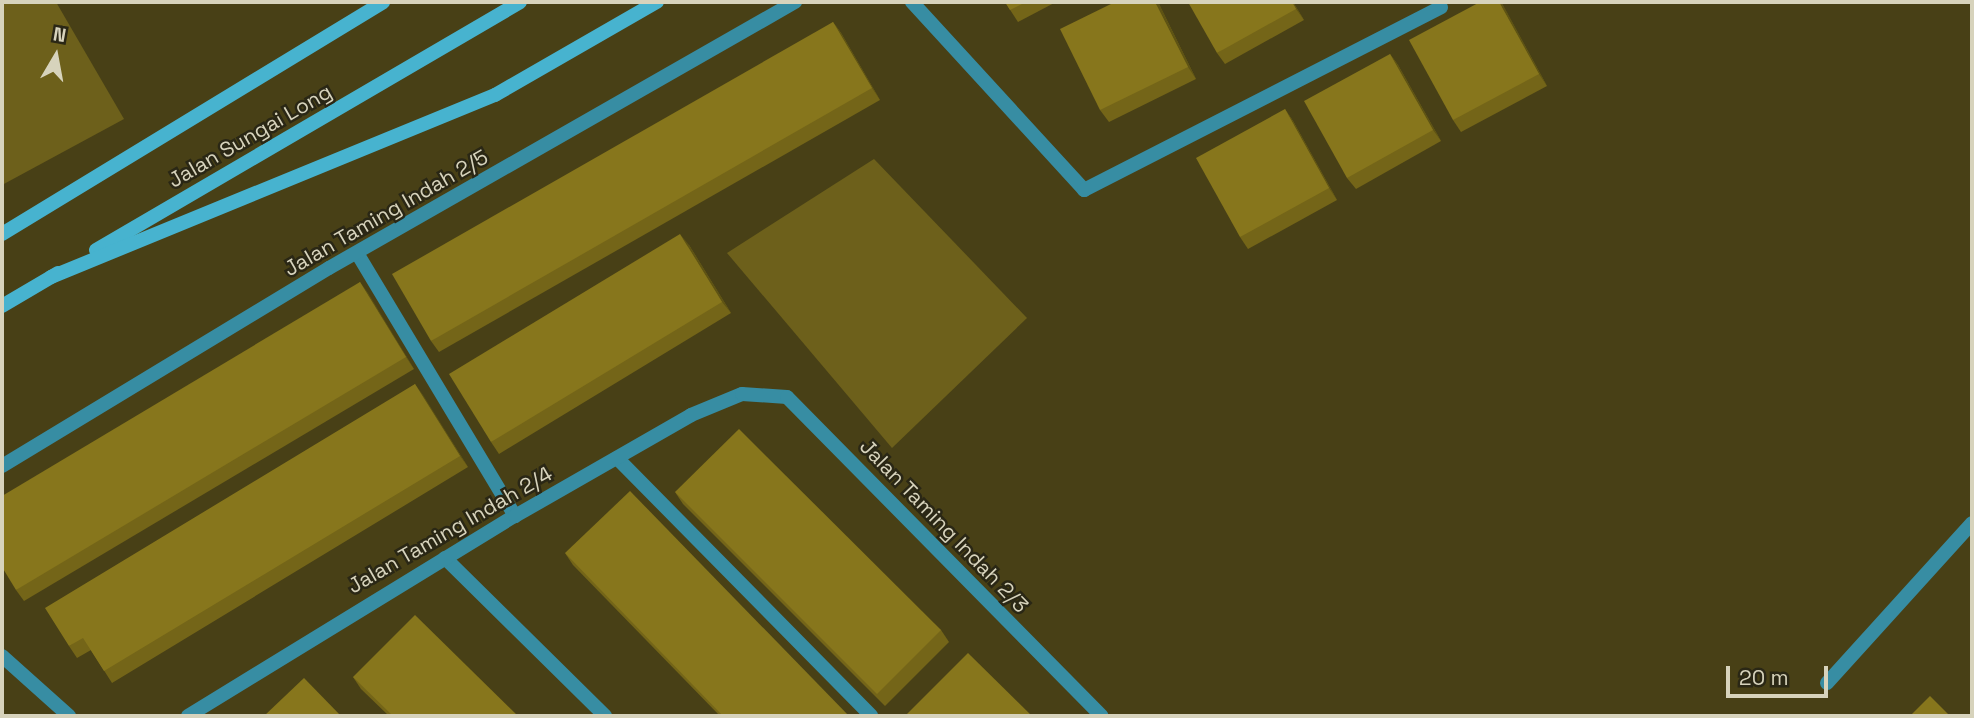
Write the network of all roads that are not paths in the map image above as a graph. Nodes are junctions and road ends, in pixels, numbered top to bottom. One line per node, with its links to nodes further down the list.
1 (383, 2): 7 (street, Jalan Sungai Long)
2 (520, 2): 9 (street, Jalan Sungai Long)
3 (657, 2): 9 (street)
4 (795, 2): 8 (street, Jalan Taming Indah 2/5)
5 (912, 2): 6 (street)
6 (1441, 7)
7 (2, 234)
8 (357, 253): 13 (street, Jalan Taming Indah 2/5); 14 (street)
9 (51, 277): 10 (street, Jalan Sungai Long)
10 (2, 306)
11 (742, 394): 12 (street, Jalan Taming Indah 2/4); 23 (street, Jalan Taming Indah 2/3)
12 (617, 458): 14 (street, Jalan Taming Indah 2/4); 22 (street)
13 (2, 466)
14 (514, 516): 16 (street, Jalan Taming Indah 2/4)
15 (1972, 523): 18 (street)
16 (444, 558): 20 (street, Jalan Taming Indah 2/4); 21 (street)
17 (2, 656): 19 (street)
18 (1826, 683)
19 (69, 716)
20 (188, 716)
21 (605, 716)
22 (871, 716)
23 (1102, 716)

